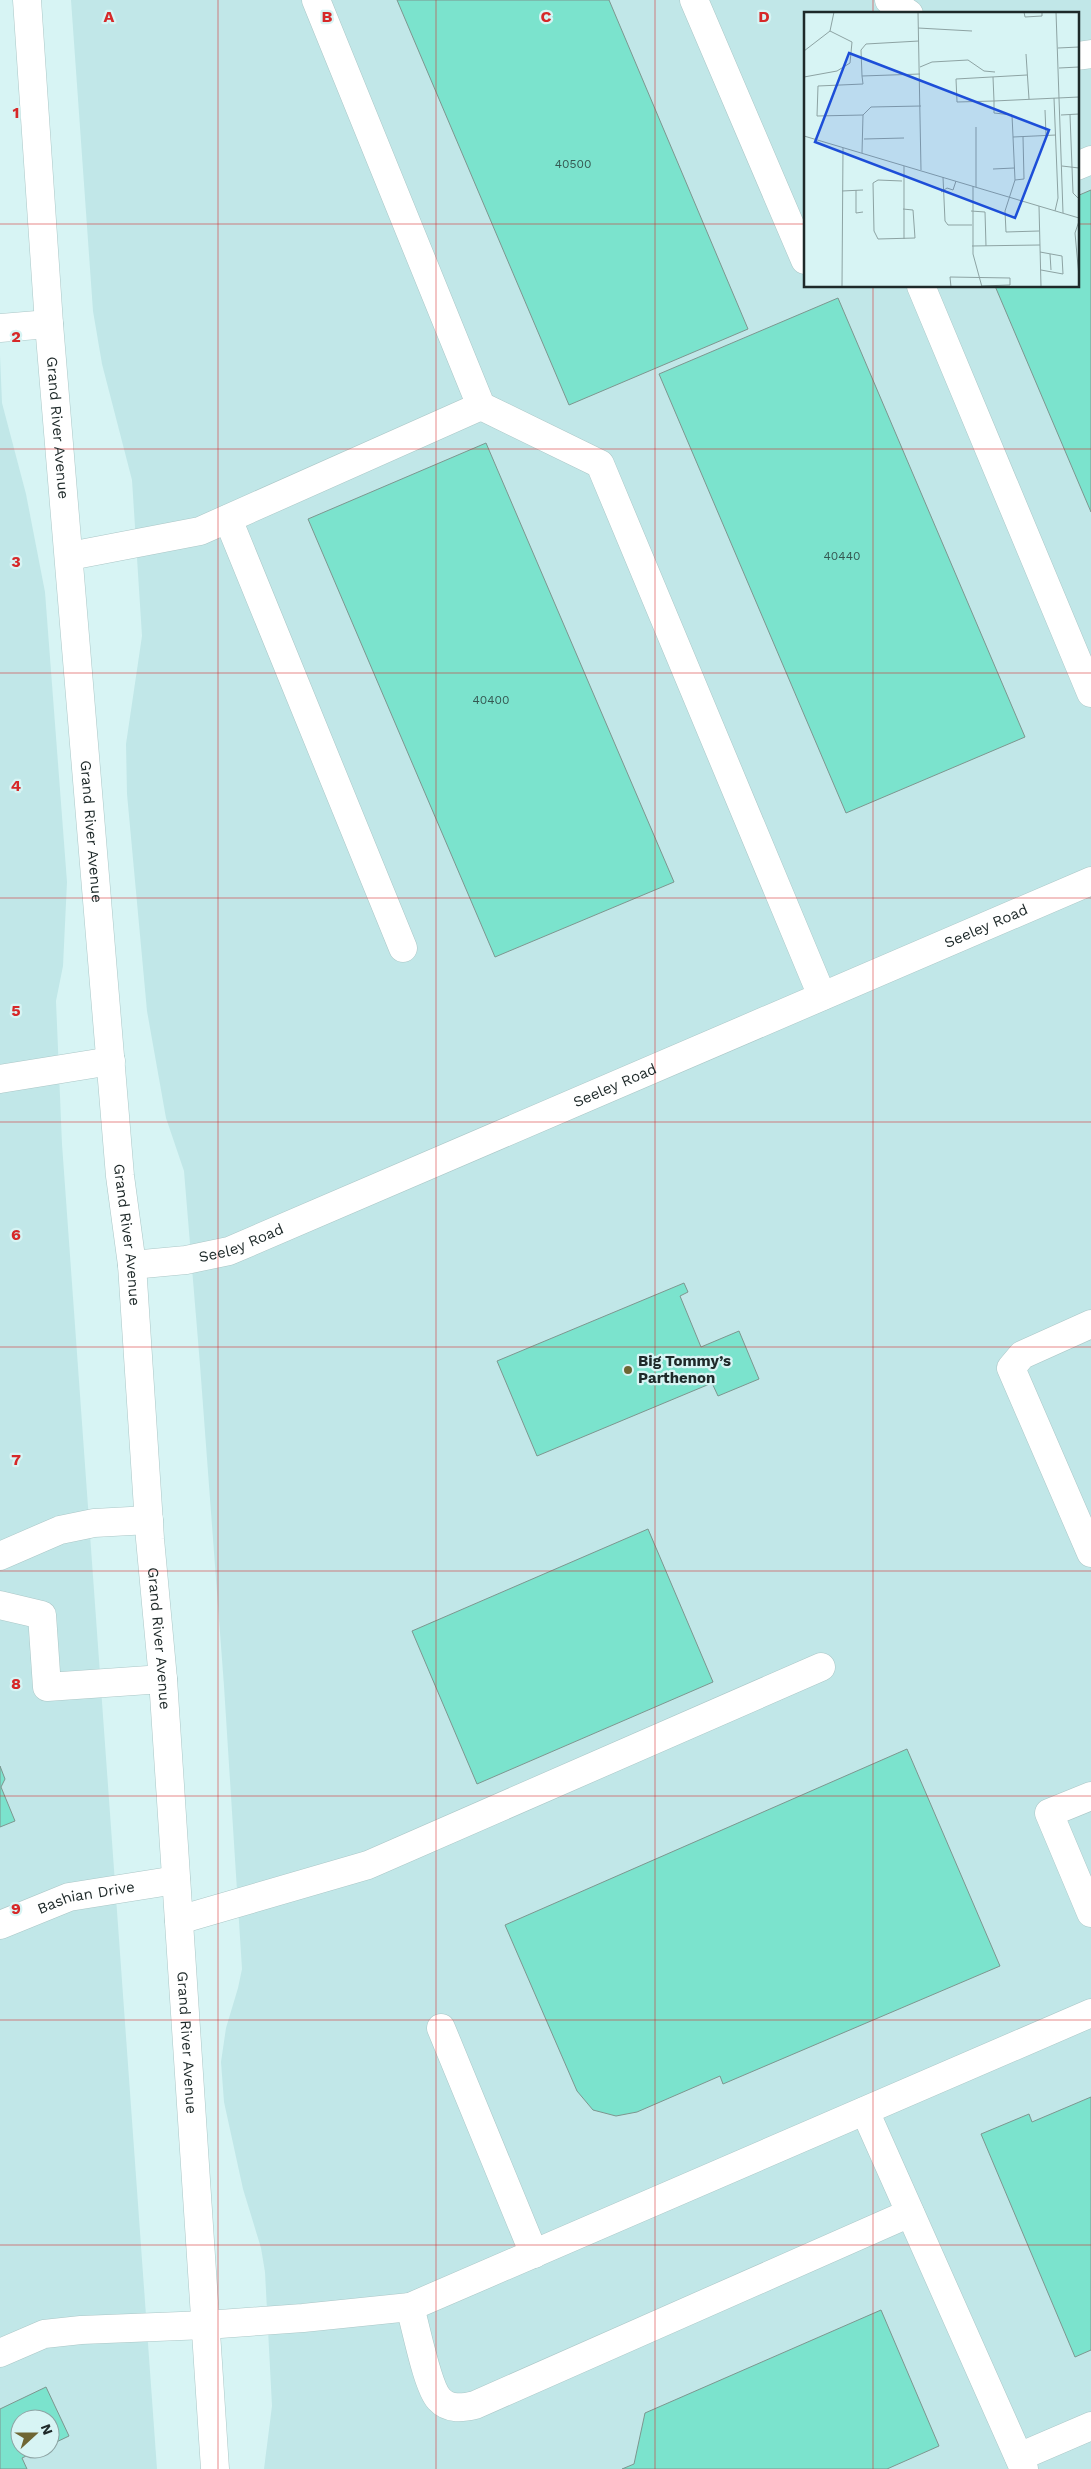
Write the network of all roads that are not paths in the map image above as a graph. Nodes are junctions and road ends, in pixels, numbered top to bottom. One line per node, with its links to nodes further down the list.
1 (27, 0): 12 (main road, Grand River Avenue)
2 (316, 0): 14 (main road)
3 (694, 0): 10 (main road)
4 (889, 0): 5 (main road)
5 (907, 12)
6 (1091, 54): 7 (main road)
7 (1078, 56)
8 (1091, 160): 9 (main road)
9 (1078, 166)
10 (804, 258)
11 (921, 288): 17 (main road)
12 (49, 324): 13 (main road); 16 (main road, Grand River Avenue)
13 (0, 328)
14 (481, 406): 15 (main road); 20 (main road)
15 (228, 519): 16 (main road); 19 (main road)
16 (70, 556): 21 (main road, Grand River Avenue)
17 (1091, 693)
18 (1091, 881): 20 (main road, Seeley Road)
19 (403, 948)
20 (822, 996): 23 (main road, Seeley Road)
21 (111, 1061): 22 (main road); 23 (main road, Grand River Avenue)
22 (0, 1079)
23 (132, 1265): 25 (main road, Grand River Avenue)
24 (1091, 1324): 26 (main road)
25 (149, 1520): 27 (main road); 30 (main road, Grand River Avenue)
26 (1091, 1553)
27 (0, 1556)
28 (0, 1604): 30 (main road)
29 (821, 1668): 34 (main road)
30 (163, 1679): 32 (main road, Grand River Avenue)
31 (1091, 1796): 33 (main road)
32 (176, 1880): 34 (main road, Grand River Avenue); 35 (main road, Bashian Drive)
33 (1091, 1913)
34 (179, 1920): 42 (main road, Grand River Avenue)
35 (0, 1925)
36 (1091, 2013): 38 (main road)
37 (440, 2028): 40 (main road)
38 (865, 2111): 39 (main road); 40 (main road)
39 (910, 2213): 41 (main road); 45 (main road)
40 (534, 2254): 41 (main road)
41 (410, 2307): 42 (main road)
42 (206, 2325): 43 (main road); 46 (main road, Grand River Avenue)
43 (0, 2353)
44 (1091, 2426): 45 (main road)
45 (1021, 2463)
46 (215, 2469)

